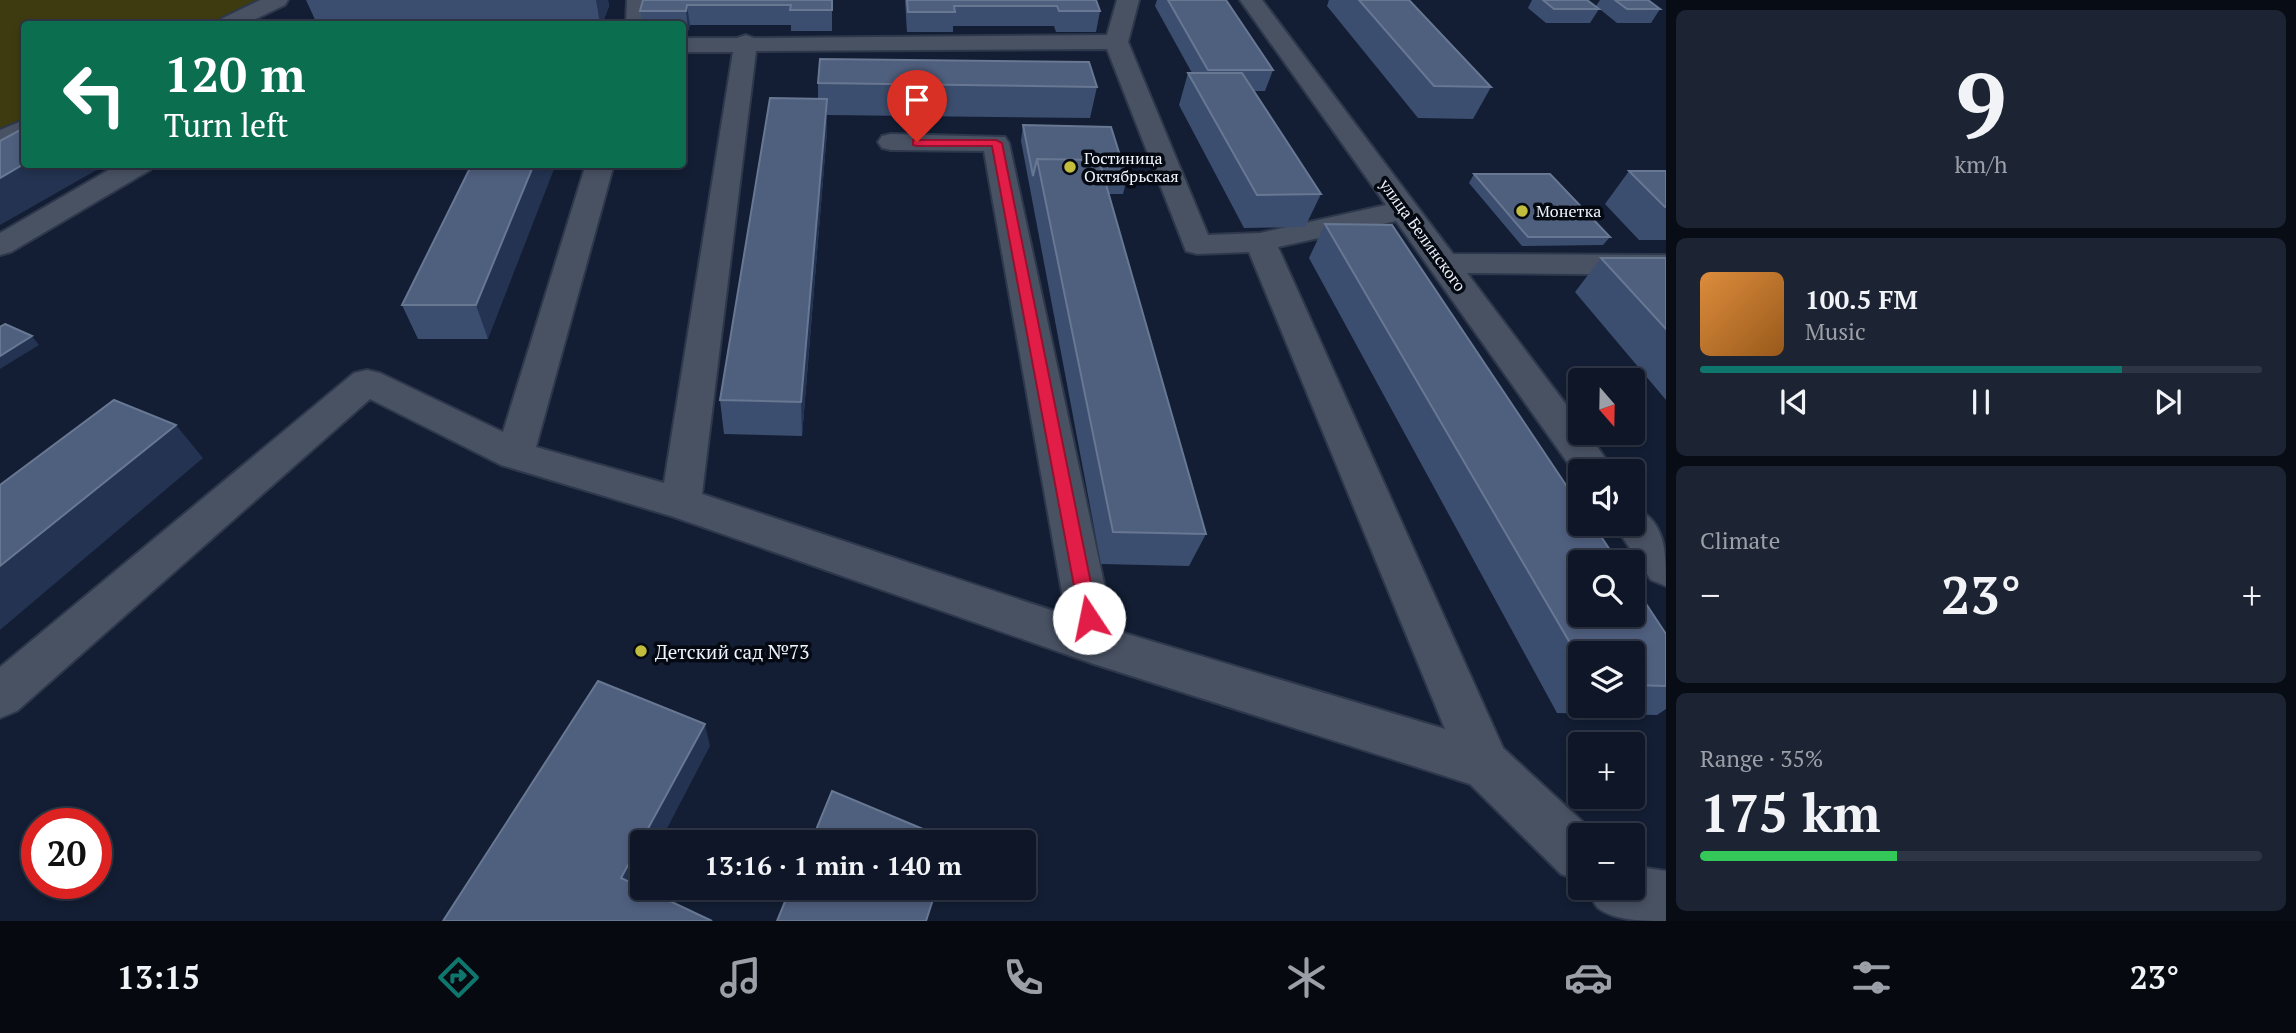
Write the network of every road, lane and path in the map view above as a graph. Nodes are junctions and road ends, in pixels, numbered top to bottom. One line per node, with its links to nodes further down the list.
1 (277, 0): 5 (street)
2 (638, 0): 6 (street)
3 (1128, 0): 8 (street)
4 (1251, 0): 15 (street, улица Белинского)
5 (235, 21)
6 (637, 21)
7 (746, 42): 8 (street); 9 (street); 22 (street)
8 (1116, 42): 16 (street)
9 (686, 45)
10 (21, 130): 11 (street)
11 (0, 141)
12 (891, 142): 25 (street)
13 (133, 168): 17 (street)
14 (599, 168): 20 (street)
15 (1404, 210): 16 (street); 18 (street, улица Белинского)
16 (1260, 242): 27 (street)
17 (0, 246)
18 (1443, 263): 19 (street); 21 (street, улица Белинского)
19 (1661, 270)
20 (515, 455): 22 (street); 26 (street)
21 (1586, 459)
22 (681, 503): 25 (street)
23 (1643, 536): 24 (street)
24 (1666, 568)
25 (1094, 644): 27 (street)
26 (0, 696)
27 (1485, 765): 28 (street)
28 (1568, 844)

